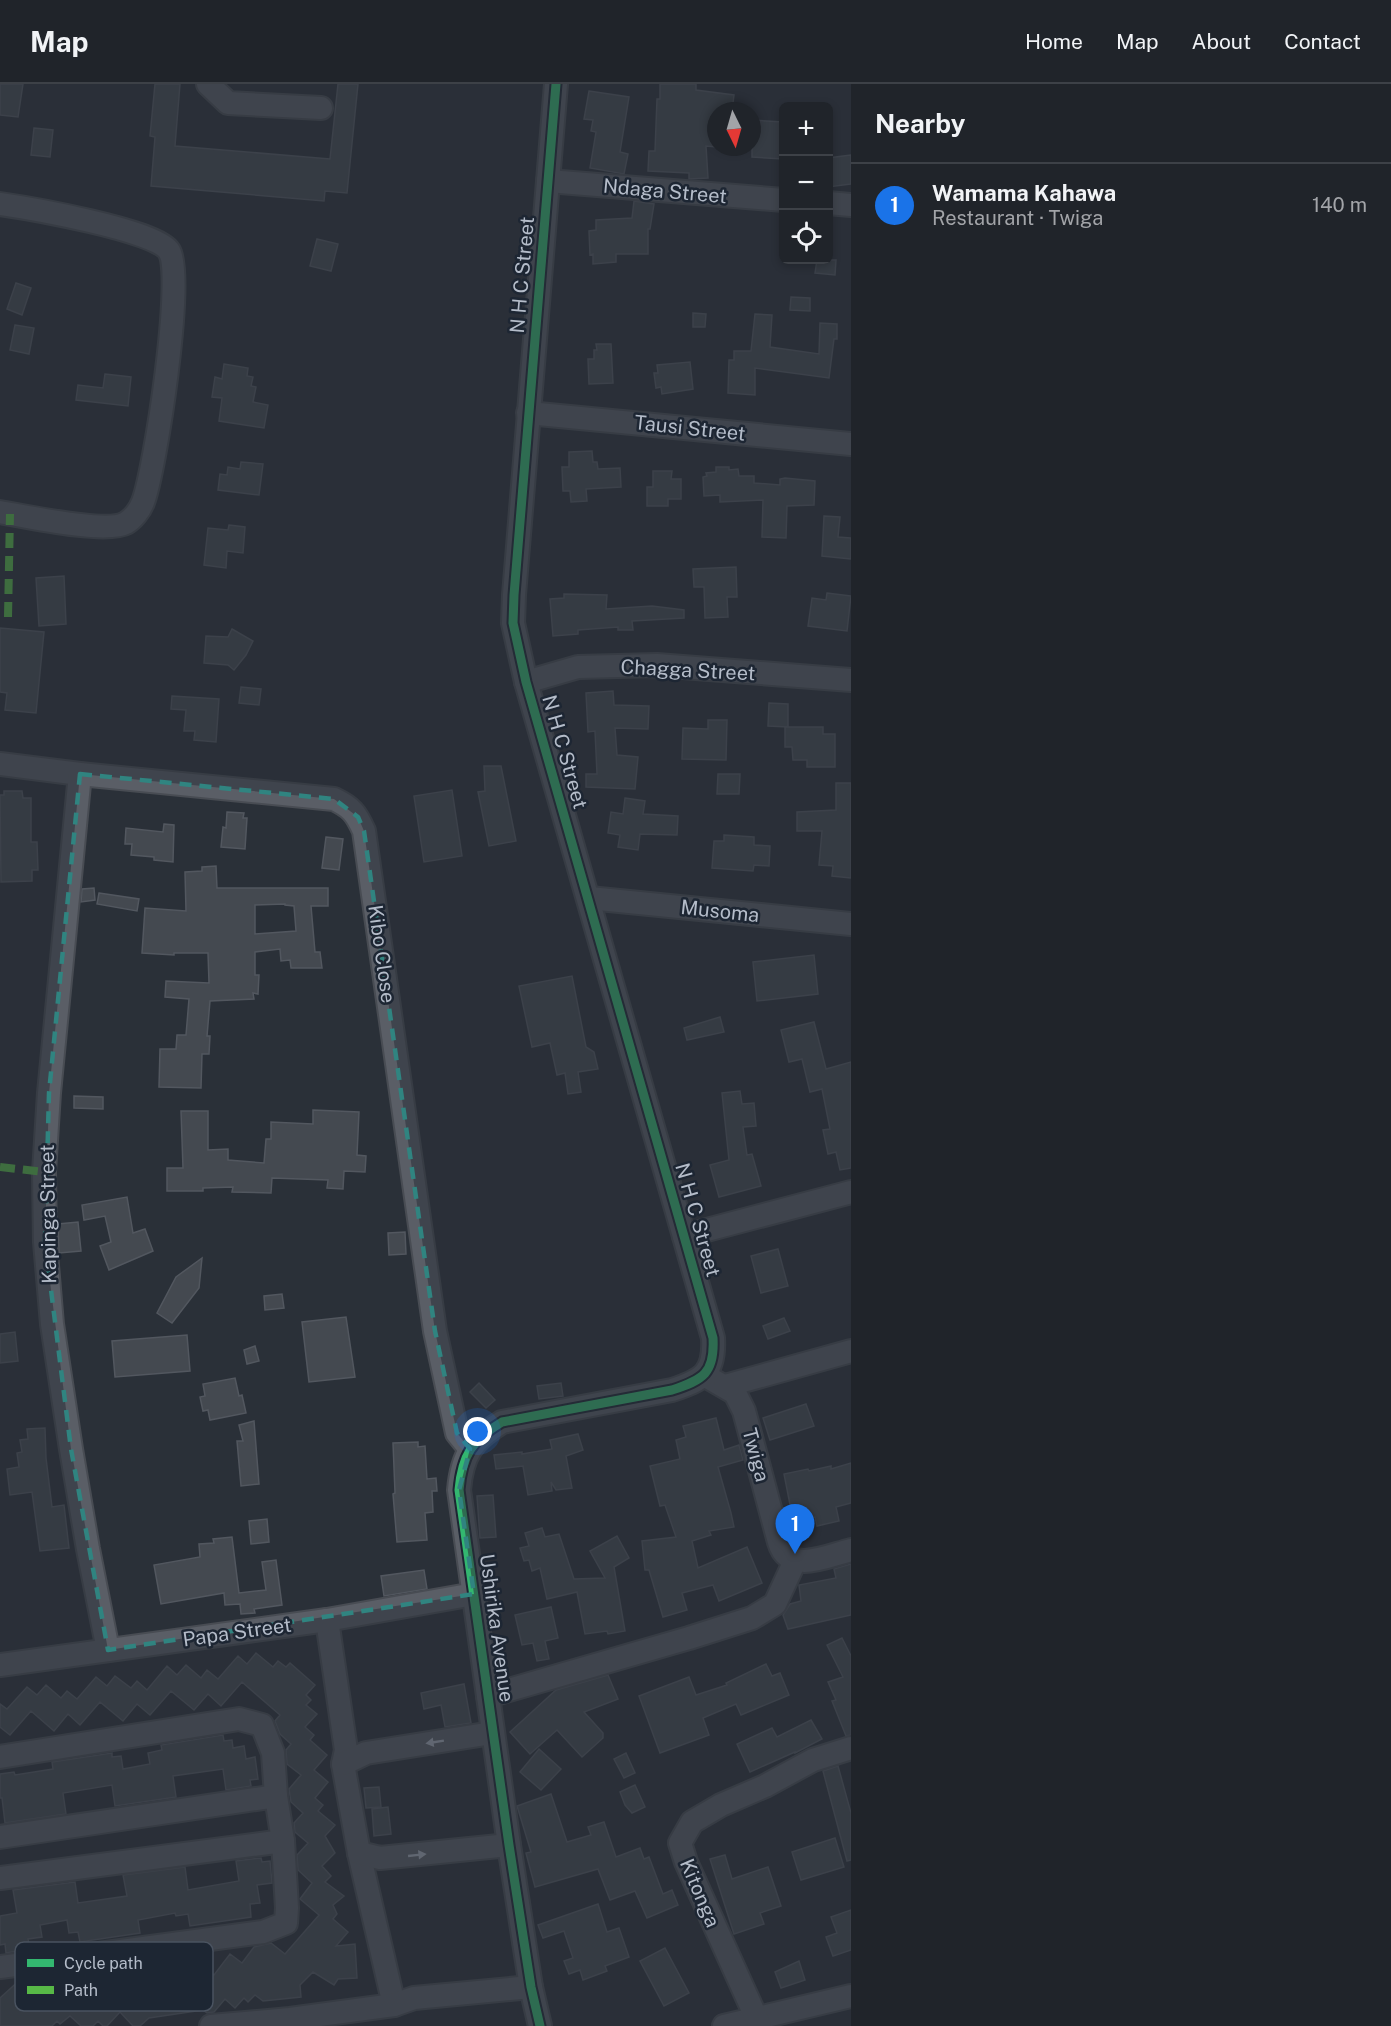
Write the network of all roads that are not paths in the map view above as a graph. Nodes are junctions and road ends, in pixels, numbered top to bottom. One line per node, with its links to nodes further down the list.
1 (208, 84): 3 (street)
2 (556, 84): 4 (street, N H C Street)
3 (321, 108)
4 (548, 181): 5 (street, Ndaga Street); 9 (street, N H C Street)
5 (779, 200)
6 (833, 203): 8 (street)
7 (0, 204): 11 (street)
8 (851, 205)
9 (528, 413): 10 (street, Tausi Street); 13 (street, N H C Street)
10 (851, 444)
11 (0, 512)
12 (851, 680): 13 (street, Chagga Street)
13 (526, 682): 16 (street, N H C Street)
14 (0, 764): 15 (street, Kibo Close)
15 (80, 774): 23 (street, Kibo Close); 28 (street, Kapinga Street)
16 (589, 898): 17 (street, Musoma); 19 (street, N H C Street)
17 (851, 924)
18 (851, 1192): 19 (street)
19 (684, 1236): 21 (street, N H C Street)
20 (851, 1351): 22 (street)
21 (704, 1375): 22 (street, Twiga); 23 (street, Ushirika Avenue)
22 (725, 1386): 25 (street, Twiga)
23 (470, 1449): 26 (street, Ushirika Avenue)
24 (851, 1551): 25 (street)
25 (792, 1560): 30 (street)
26 (474, 1594): 27 (street, Papa Street); 30 (street, Ushirika Avenue)
27 (327, 1620): 28 (street, Papa Street); 34 (street)
28 (108, 1650): 29 (street, Papa Street)
29 (0, 1665)
30 (488, 1696): 31 (street, Ushirika Avenue)
31 (492, 1733): 34 (street, one-way to 34); 38 (street, Ushirika Avenue)
32 (851, 1748): 47 (street, Kitonga)
33 (0, 1757): 35 (street)
34 (343, 1764): 39 (street)
35 (276, 1797): 36 (street); 37 (street)
36 (0, 1838)
37 (283, 1841): 40 (street); 41 (street)
38 (509, 1845): 39 (street, one-way to 38); 44 (street, Ushirika Avenue)
39 (359, 1853): 46 (street)
40 (0, 1878)
41 (188, 1942)
42 (15, 1965): 43 (street)
43 (0, 1967)
44 (531, 1987): 46 (street); 49 (street, Ushirika Avenue)
45 (851, 1996): 47 (street)
46 (394, 2005): 48 (street)
47 (758, 2022): 50 (street)
48 (219, 2026)
49 (540, 2026)
50 (724, 2026)

